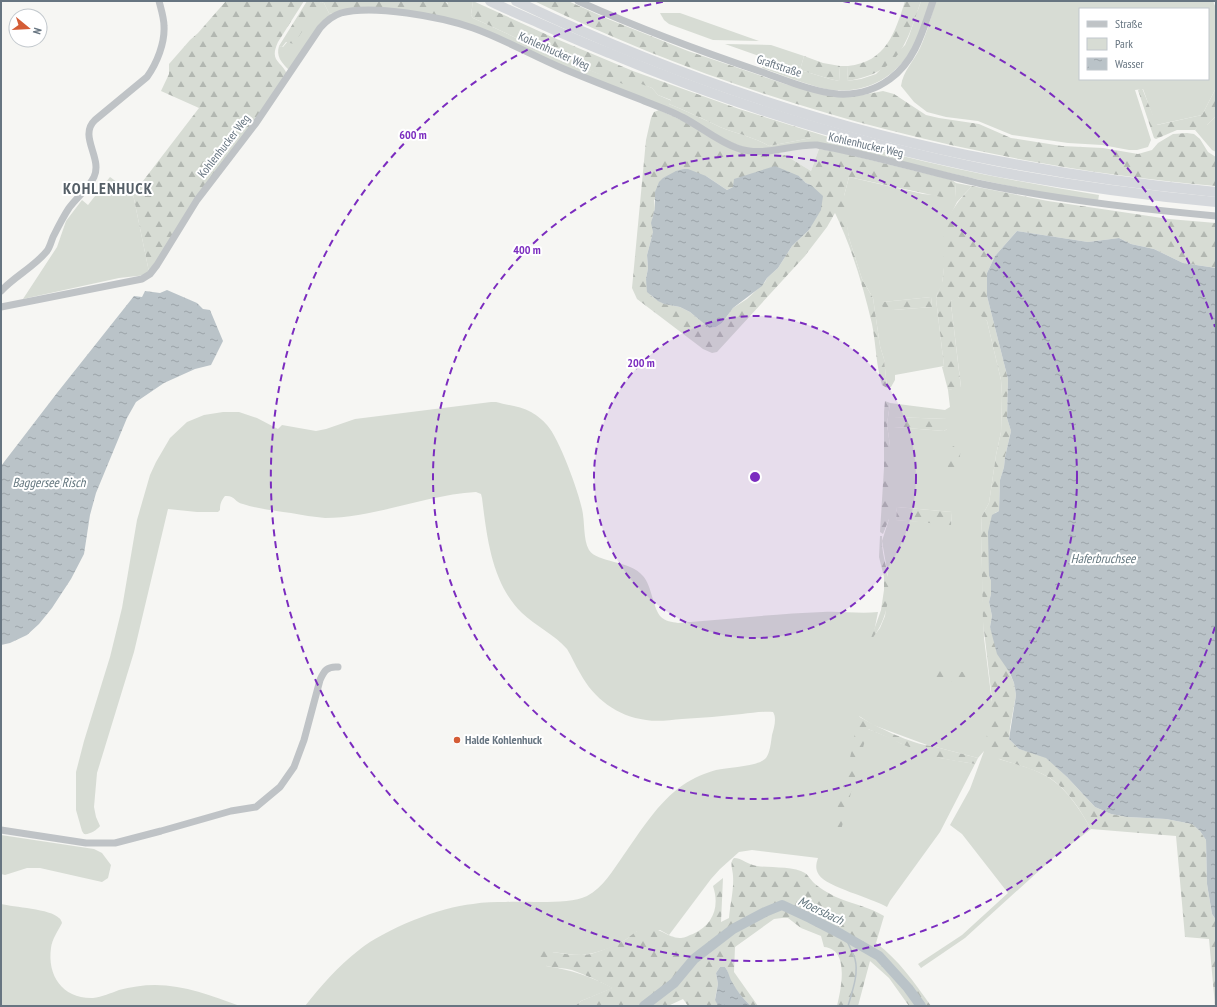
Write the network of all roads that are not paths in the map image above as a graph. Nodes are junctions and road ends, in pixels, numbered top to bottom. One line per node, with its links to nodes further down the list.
1 (160, 1): 11 (street)
2 (483, 1): 7 (highway)
3 (490, 1): 7 (highway)
4 (516, 1): 8 (highway)
5 (578, 1): 6 (street, Graftstraße)
6 (933, 1)
7 (516, 13): 9 (highway)
8 (1216, 192)
9 (1216, 202)
10 (1216, 216): 12 (street, Kohlenhucker Weg)
11 (1, 291)
12 (2, 305)
13 (338, 667): 14 (street)
14 (1, 830)

